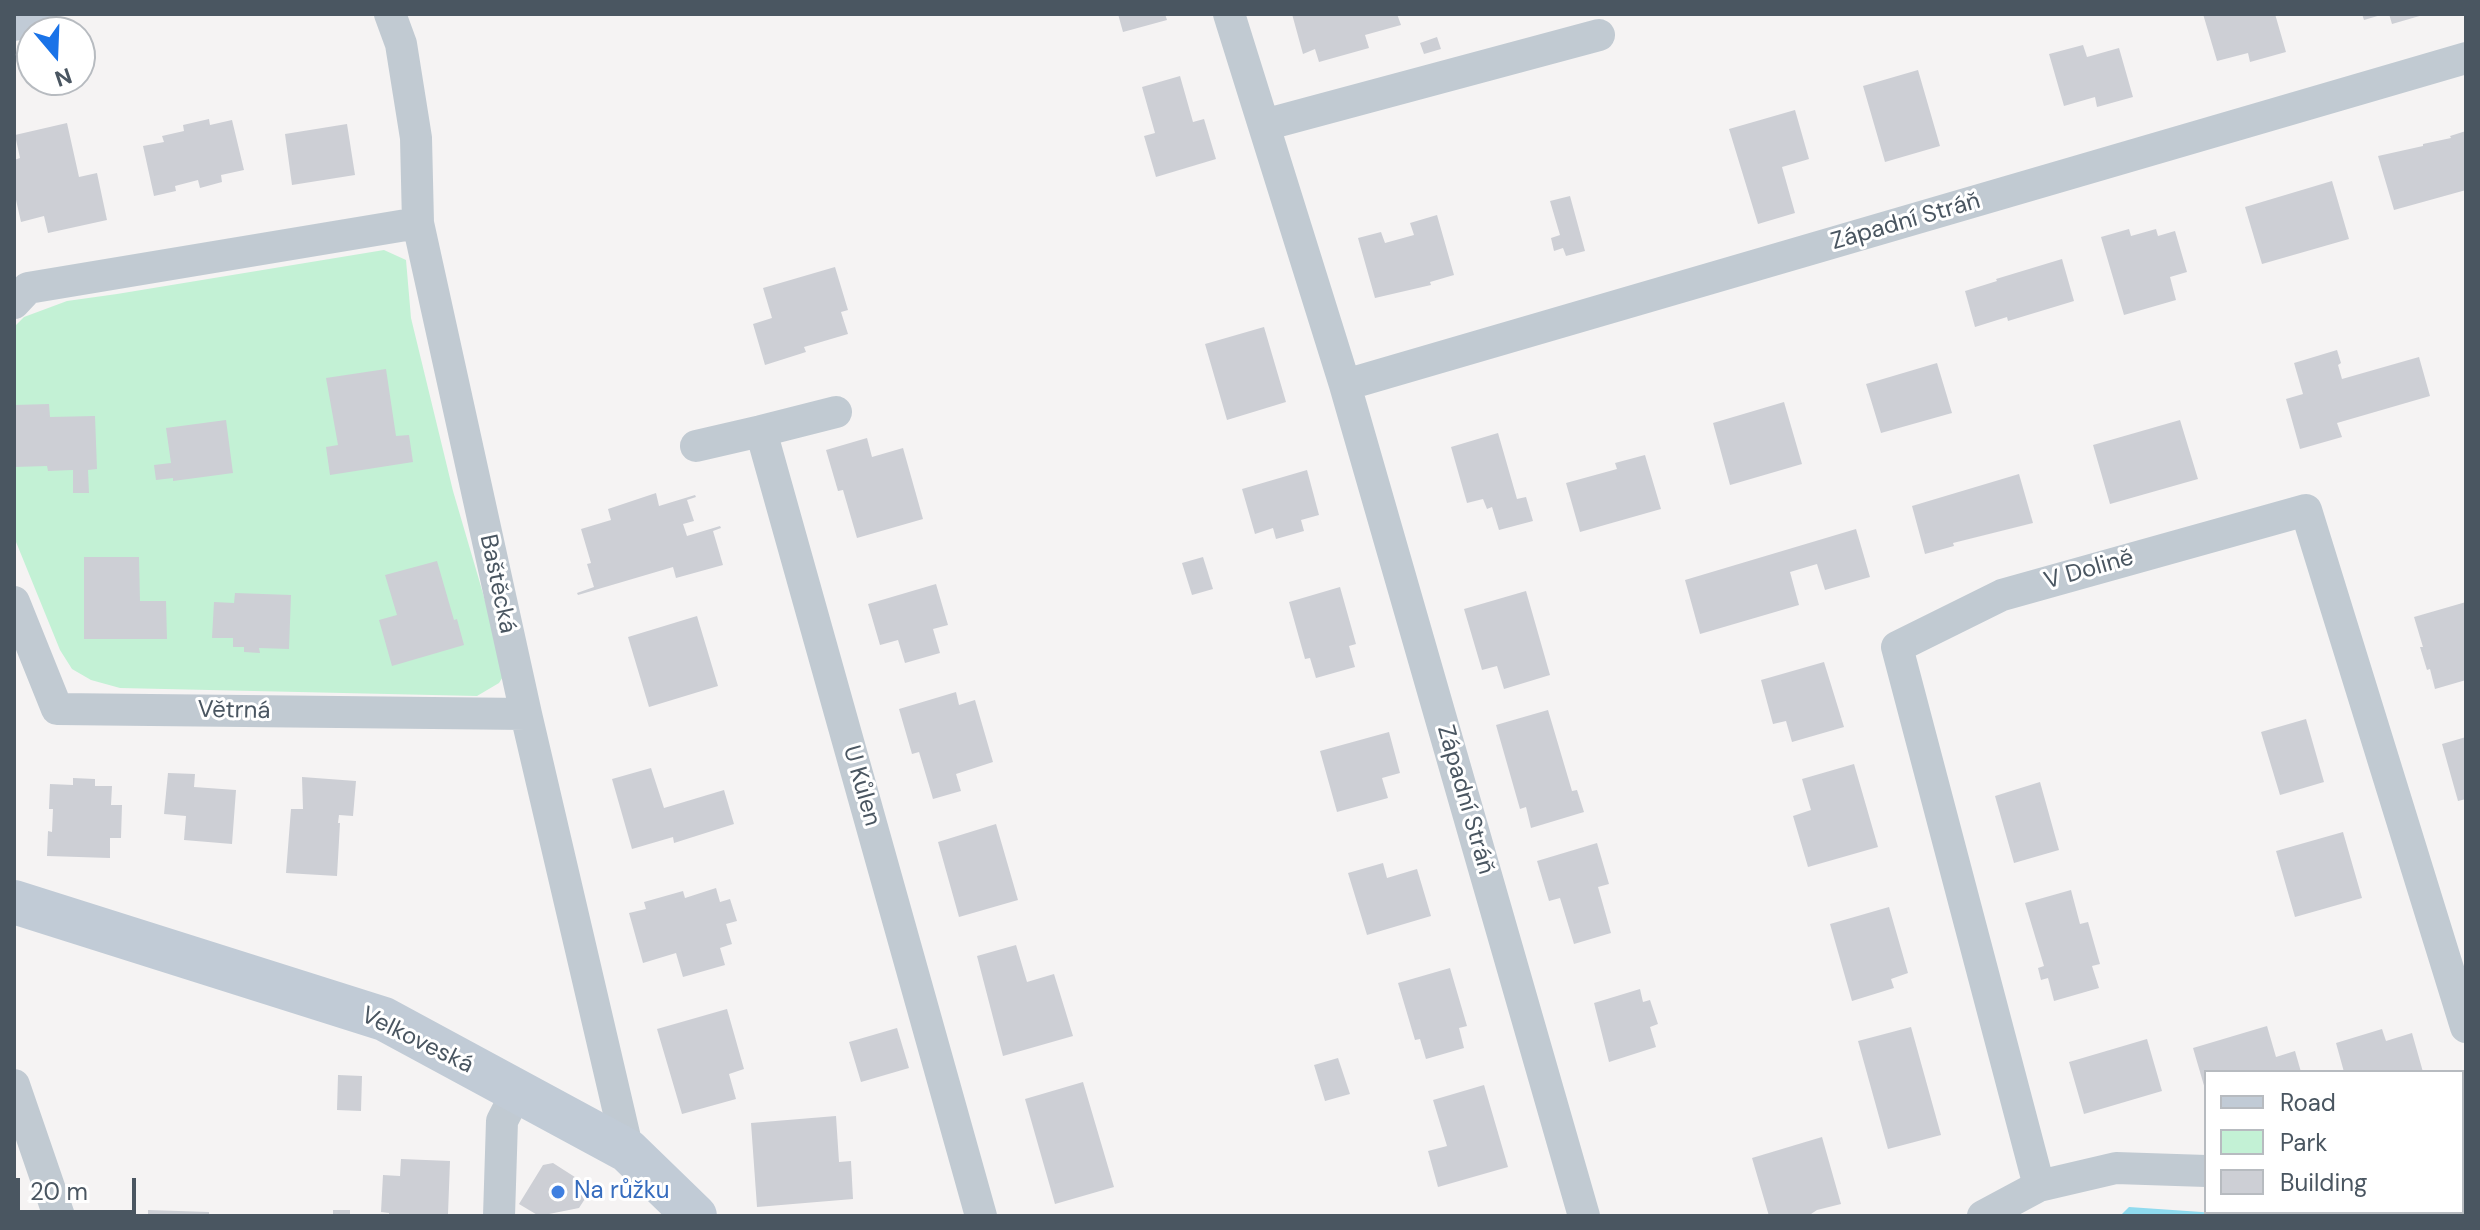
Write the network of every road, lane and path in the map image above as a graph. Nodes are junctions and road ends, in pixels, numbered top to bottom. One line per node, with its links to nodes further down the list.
1 (34, 14): 4 (street)
2 (390, 14): 8 (street, Baštěcká)
3 (1229, 14): 7 (street, Západní Stráň)
4 (14, 19)
5 (1599, 35): 7 (street)
6 (2466, 58): 10 (street, Západní Stráň)
7 (1264, 125): 10 (street, Západní Stráň)
8 (418, 223): 9 (street); 15 (street, Baštěcká)
9 (14, 303)
10 (1345, 385): 27 (street, Západní Stráň)
11 (836, 412): 12 (street)
12 (761, 431): 13 (street); 26 (street, U Kůlen)
13 (696, 446)
14 (14, 602): 15 (street, Větrná)
15 (526, 714): 20 (street, Baštěcká)
16 (14, 902): 19 (street, Velkoveská)
17 (2466, 1027): 22 (street, V Dolině)
18 (14, 1085): 23 (street)
19 (517, 1092): 20 (street, Velkoveská); 24 (street)
20 (628, 1151): 25 (street, Velkoveská)
21 (2204, 1171): 22 (street)
22 (2039, 1186): 28 (street)
23 (59, 1216)
24 (499, 1216)
25 (695, 1216)
26 (981, 1216)
27 (1584, 1216)
28 (1983, 1216)

